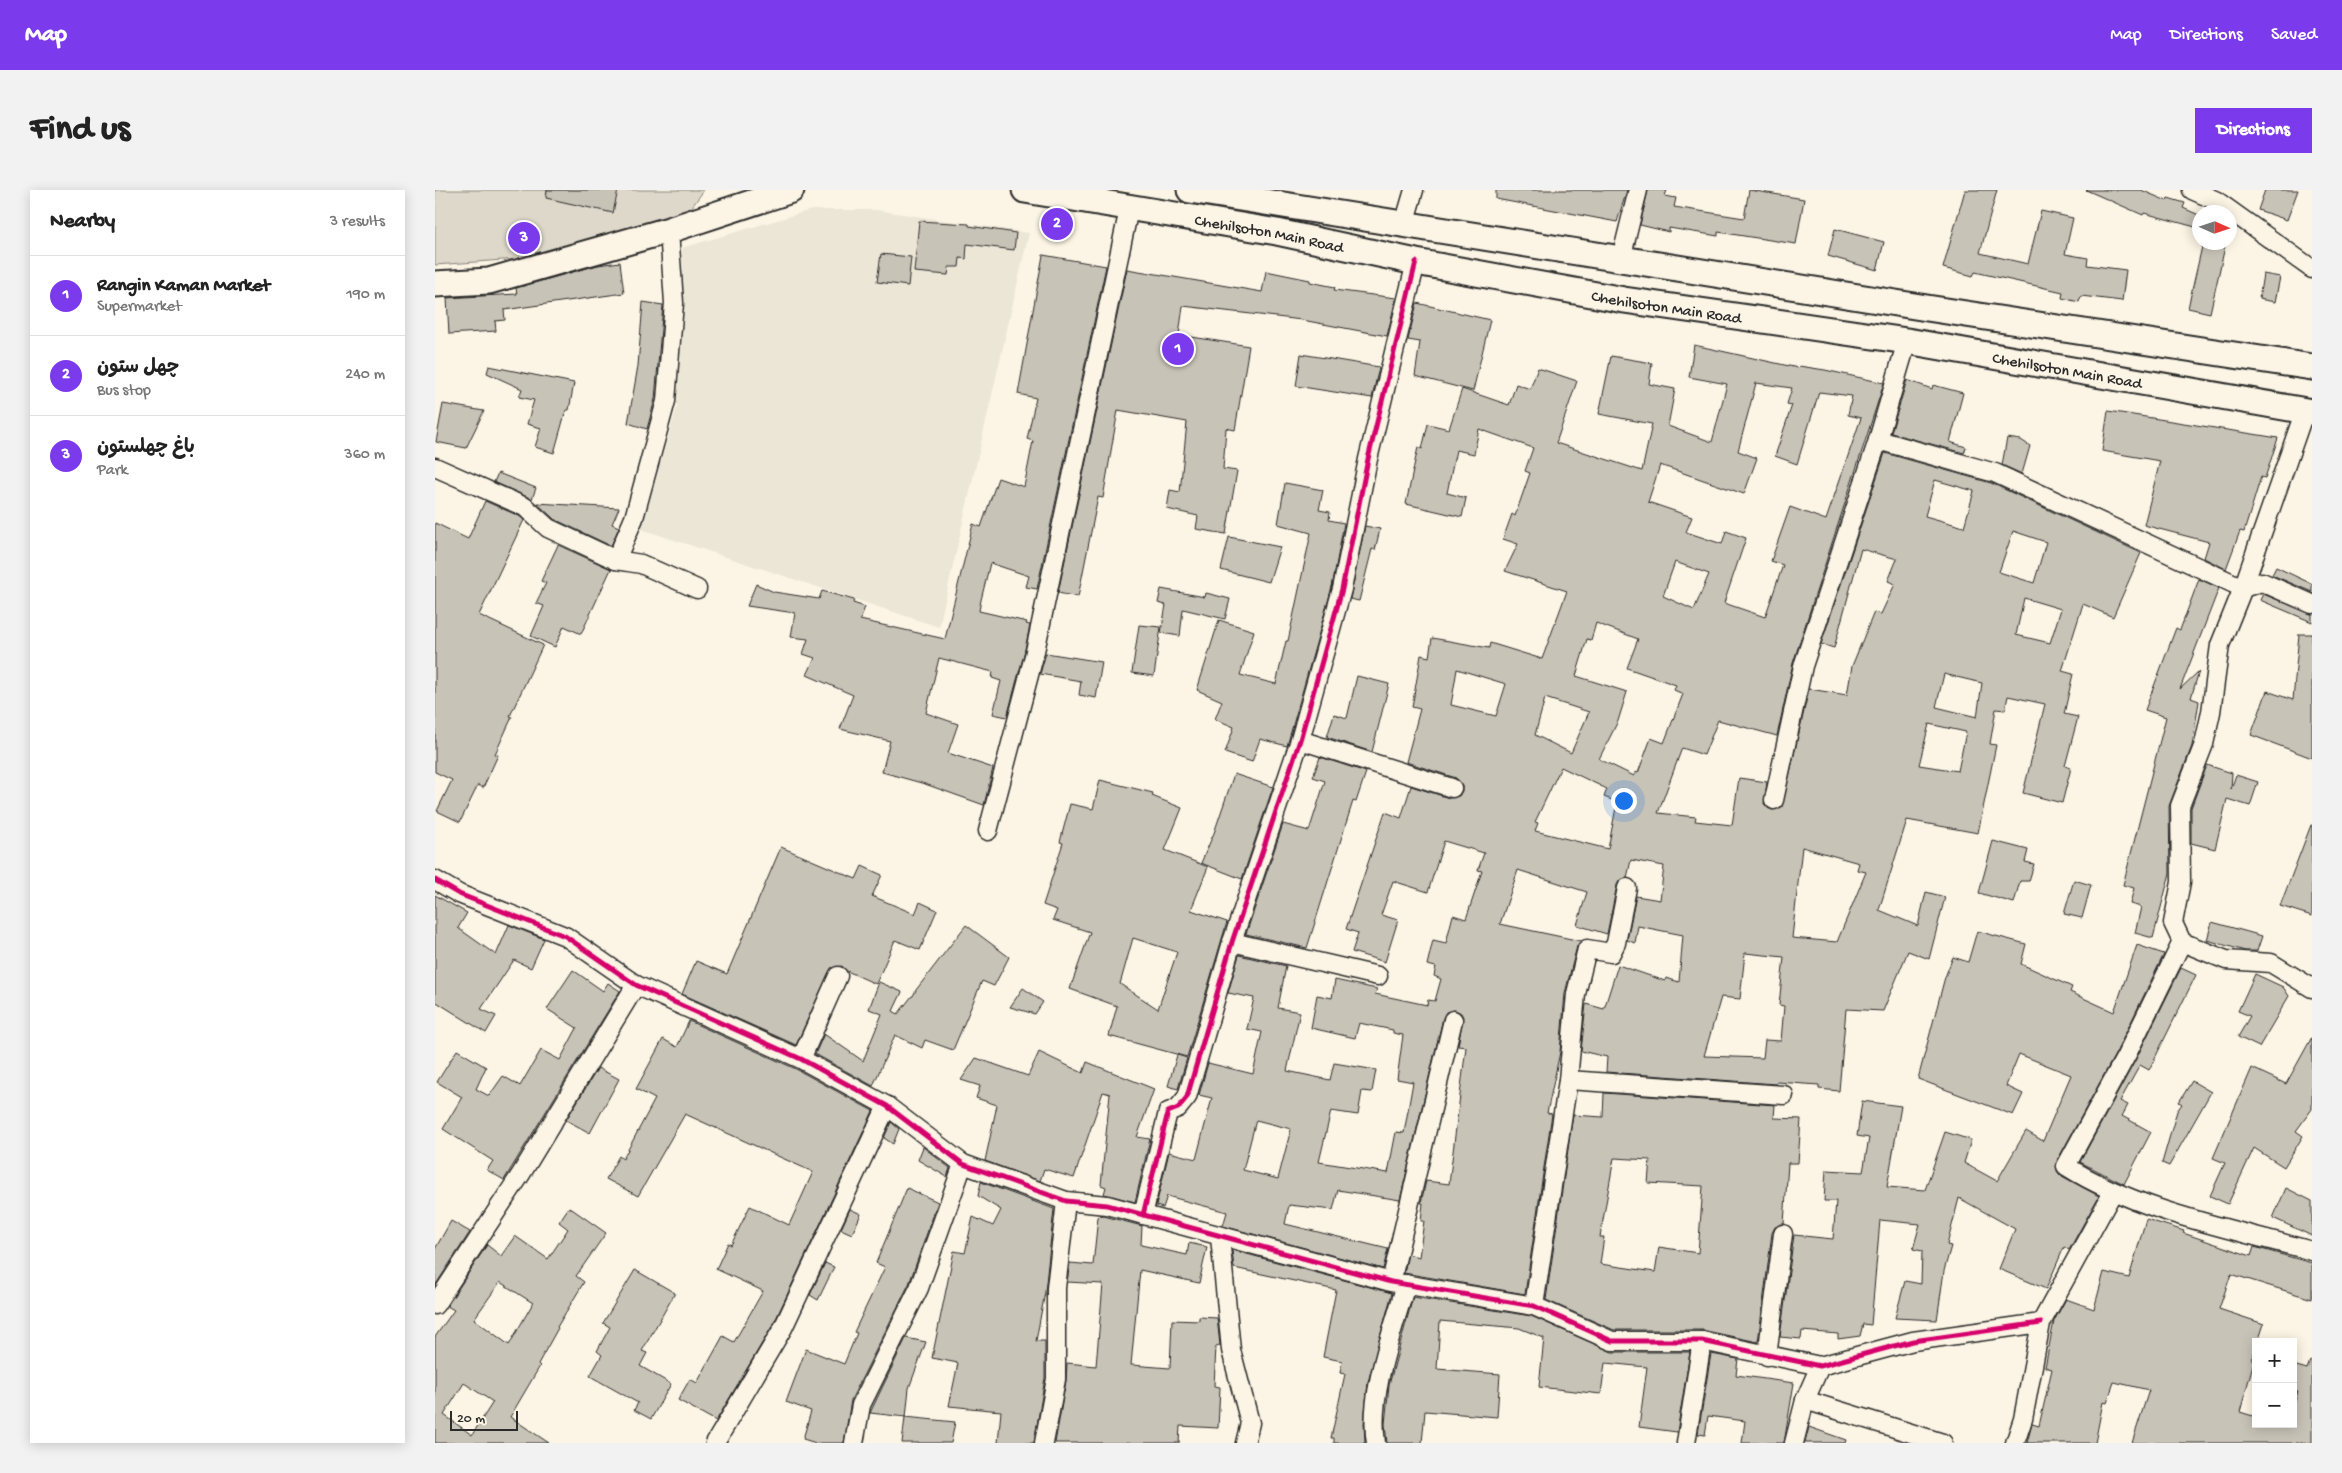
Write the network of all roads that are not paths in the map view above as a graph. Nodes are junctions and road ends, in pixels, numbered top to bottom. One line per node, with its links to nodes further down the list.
1 (791, 190): 10 (main road)
2 (1025, 190): 8 (main road, Chehilsoton Main Road)
3 (1190, 190): 9 (main road, Chehilsoton Main Road)
4 (1414, 190): 9 (street)
5 (1638, 190): 11 (street)
6 (2192, 190): 7 (street)
7 (2217, 196): 13 (street)
8 (1129, 209): 12 (main road, Chehilsoton Main Road); 27 (street)
9 (1404, 224): 11 (main road, Chehilsoton Main Road)
10 (669, 230): 14 (main road); 20 (street)
11 (1621, 259): 16 (main road, Chehilsoton Main Road)
12 (1416, 262): 15 (main road, Chehilsoton Main Road); 24 (street)
13 (2312, 269)
14 (435, 284)
15 (1907, 342): 17 (main road, Chehilsoton Main Road); 18 (street)
16 (2312, 367)
17 (2308, 411): 21 (street)
18 (1878, 440): 21 (street); 26 (street)
19 (435, 467): 20 (street)
20 (616, 560): 22 (street)
21 (2243, 588): 23 (street); 31 (street)
22 (697, 589)
23 (2312, 604)
24 (1300, 740): 25 (street); 30 (street)
25 (1452, 788)
26 (1773, 800)
27 (988, 831)
28 (435, 880): 34 (street)
29 (1627, 888): 38 (street)
30 (1231, 942): 33 (street); 44 (street)
31 (2182, 942): 35 (street); 42 (street)
32 (838, 976): 37 (street)
33 (1377, 976)
34 (636, 985): 37 (street); 49 (street)
35 (2312, 988)
36 (1453, 1020): 48 (street)
37 (801, 1059): 40 (street)
38 (1568, 1080): 39 (street); 50 (street)
39 (1784, 1095)
40 (887, 1106): 41 (street); 56 (street)
41 (963, 1164): 43 (street); 57 (street)
42 (2113, 1192): 47 (street); 51 (street)
43 (1067, 1201): 44 (street); 58 (street)
44 (1143, 1215): 46 (street)
45 (1783, 1234): 53 (street)
46 (1220, 1237): 48 (street); 59 (street)
47 (2312, 1251)
48 (1398, 1283): 50 (street); 60 (street)
49 (435, 1305)
50 (1534, 1306): 52 (street)
51 (2041, 1324): 54 (street); 64 (street)
52 (1702, 1341): 53 (street); 61 (street)
53 (1767, 1356): 54 (street)
54 (1820, 1366): 55 (street)
55 (1805, 1400): 62 (street); 63 (street)
56 (715, 1443)
57 (855, 1443)
58 (1043, 1443)
59 (1245, 1443)
60 (1376, 1443)
61 (1685, 1443)
62 (1794, 1443)
63 (1943, 1443)
64 (2015, 1443)

